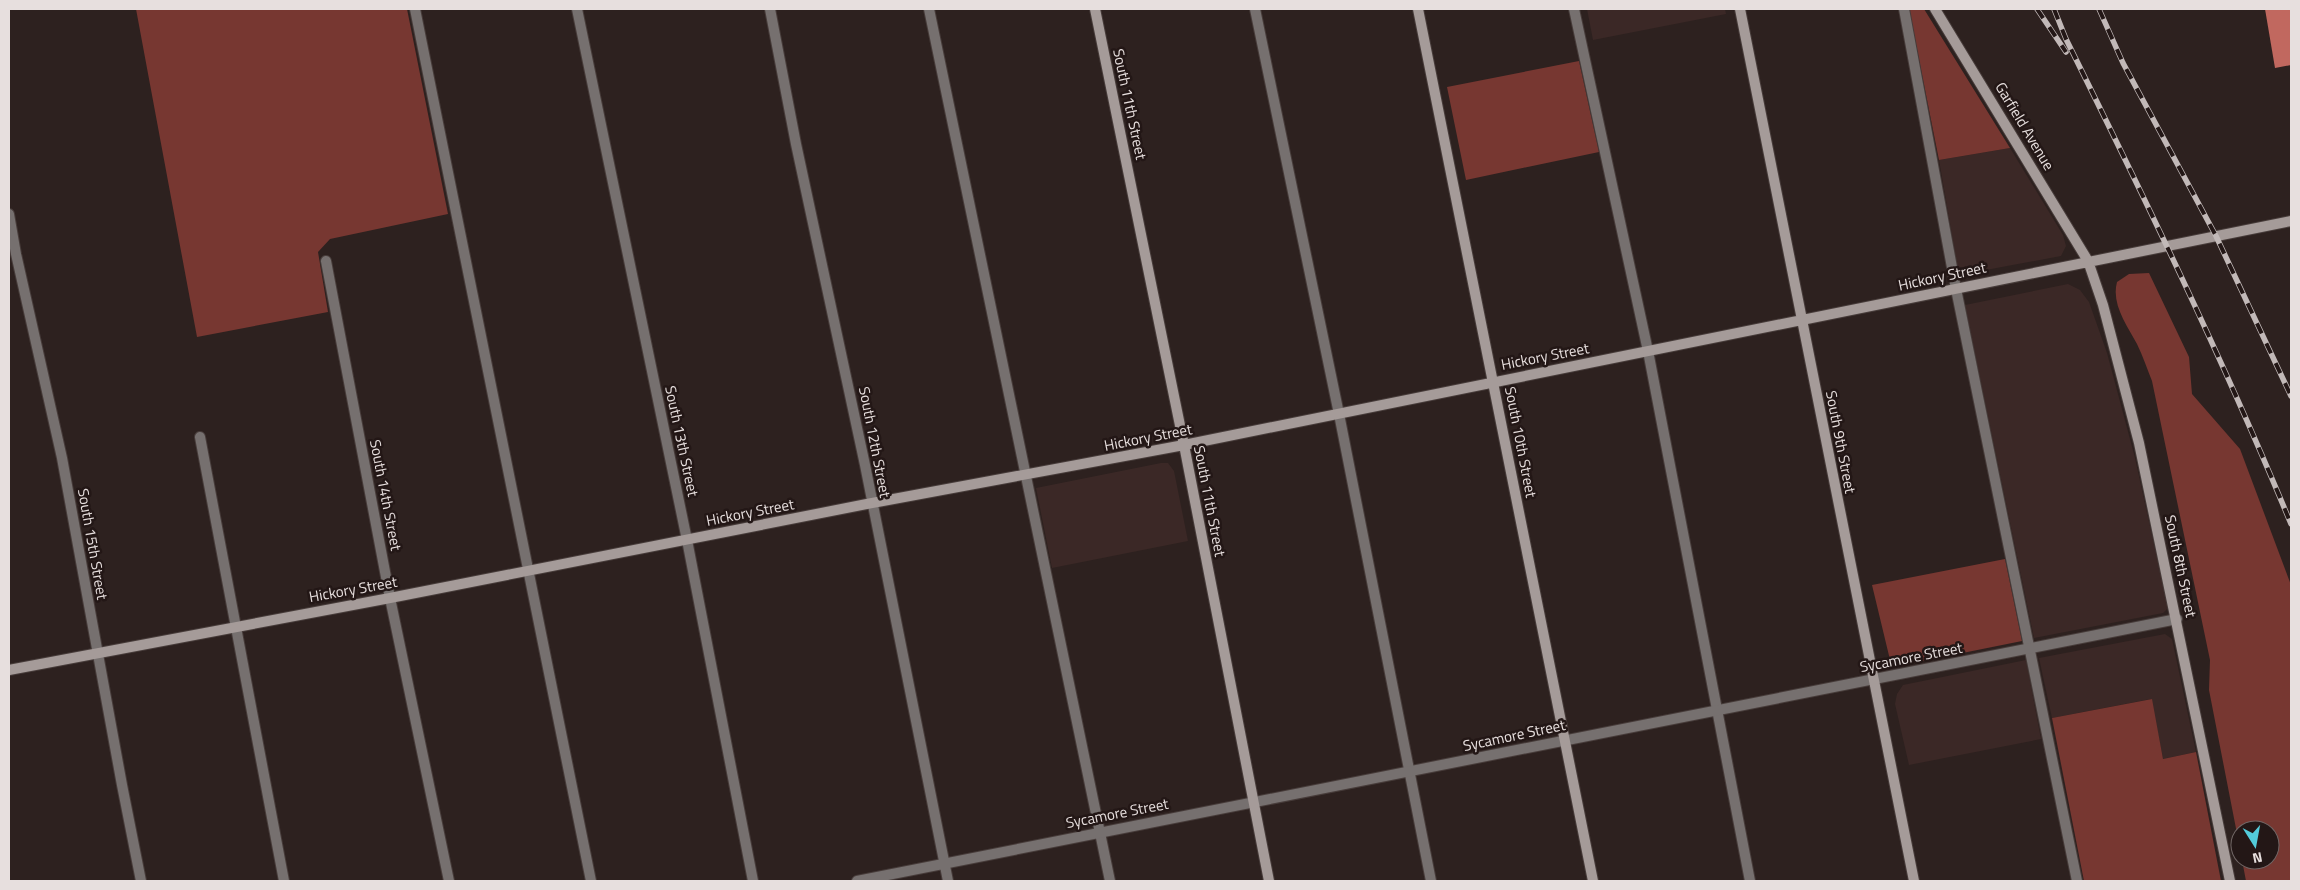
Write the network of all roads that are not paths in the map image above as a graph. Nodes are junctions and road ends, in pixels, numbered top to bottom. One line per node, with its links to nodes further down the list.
1 (415, 9): 27 (street)
2 (577, 9): 26 (street, South 13th Street)
3 (770, 9): 25 (street, South 12th Street)
4 (929, 9): 24 (street)
5 (1095, 9): 23 (street, South 11th Street)
6 (1256, 9): 21 (street)
7 (1418, 9): 20 (street, South 10th Street)
8 (1574, 9): 19 (street)
9 (1740, 9): 18 (street, South 9th Street)
10 (1904, 9): 17 (street)
11 (1935, 9): 16 (street, Garfield Avenue)
12 (9, 214): 14 (street, South 15th Street)
13 (2291, 221): 16 (street, Hickory Street)
14 (12, 255): 32 (street, South 15th Street)
15 (326, 261): 28 (street, South 14th Street)
16 (2088, 261): 17 (street, Hickory Street); 29 (street, South 8th Street)
17 (1956, 289): 18 (street, Hickory Street); 31 (street)
18 (1801, 320): 19 (street, Hickory Street); 34 (street, South 9th Street)
19 (1648, 351): 20 (street, Hickory Street); 35 (street)
20 (1494, 382): 21 (street, Hickory Street); 36 (street, South 10th Street)
21 (1339, 414): 23 (street, Hickory Street); 37 (street)
22 (200, 437): 30 (street)
23 (1184, 445): 24 (street, Hickory Street); 38 (street, South 11th Street)
24 (1026, 475): 25 (street, Hickory Street); 39 (street)
25 (872, 503): 26 (street, Hickory Street); 40 (street, South 12th Street)
26 (687, 540): 27 (street, Hickory Street); 45 (street, South 13th Street)
27 (529, 570): 28 (street, Hickory Street); 44 (street)
28 (390, 598): 30 (street, Hickory Street); 43 (street, South 14th Street)
29 (2177, 619): 31 (street, Sycamore Street); 55 (street, South 8th Street)
30 (236, 626): 32 (street, Hickory Street); 42 (street)
31 (2030, 648): 34 (street, Sycamore Street); 54 (street)
32 (97, 653): 33 (street, Hickory Street); 41 (street, South 15th Street)
33 (9, 670)
34 (1873, 680): 35 (street, Sycamore Street); 53 (street, South 9th Street)
35 (1716, 710): 36 (street, Sycamore Street); 52 (street)
36 (1564, 739): 37 (street, Sycamore Street); 51 (street, South 10th Street)
37 (1408, 772): 38 (street, Sycamore Street); 50 (street)
38 (1253, 802): 39 (street, Sycamore Street); 49 (street, South 11th Street)
39 (1100, 832): 40 (street, Sycamore Street); 48 (street)
40 (944, 863): 46 (street, Sycamore Street); 47 (street, South 12th Street)
41 (142, 881)
42 (284, 881)
43 (449, 881)
44 (591, 881)
45 (753, 881)
46 (857, 881)
47 (948, 881)
48 (1110, 881)
49 (1269, 881)
50 (1431, 881)
51 (1593, 881)
52 (1750, 881)
53 (1914, 881)
54 (2076, 881)
55 (2230, 881)

